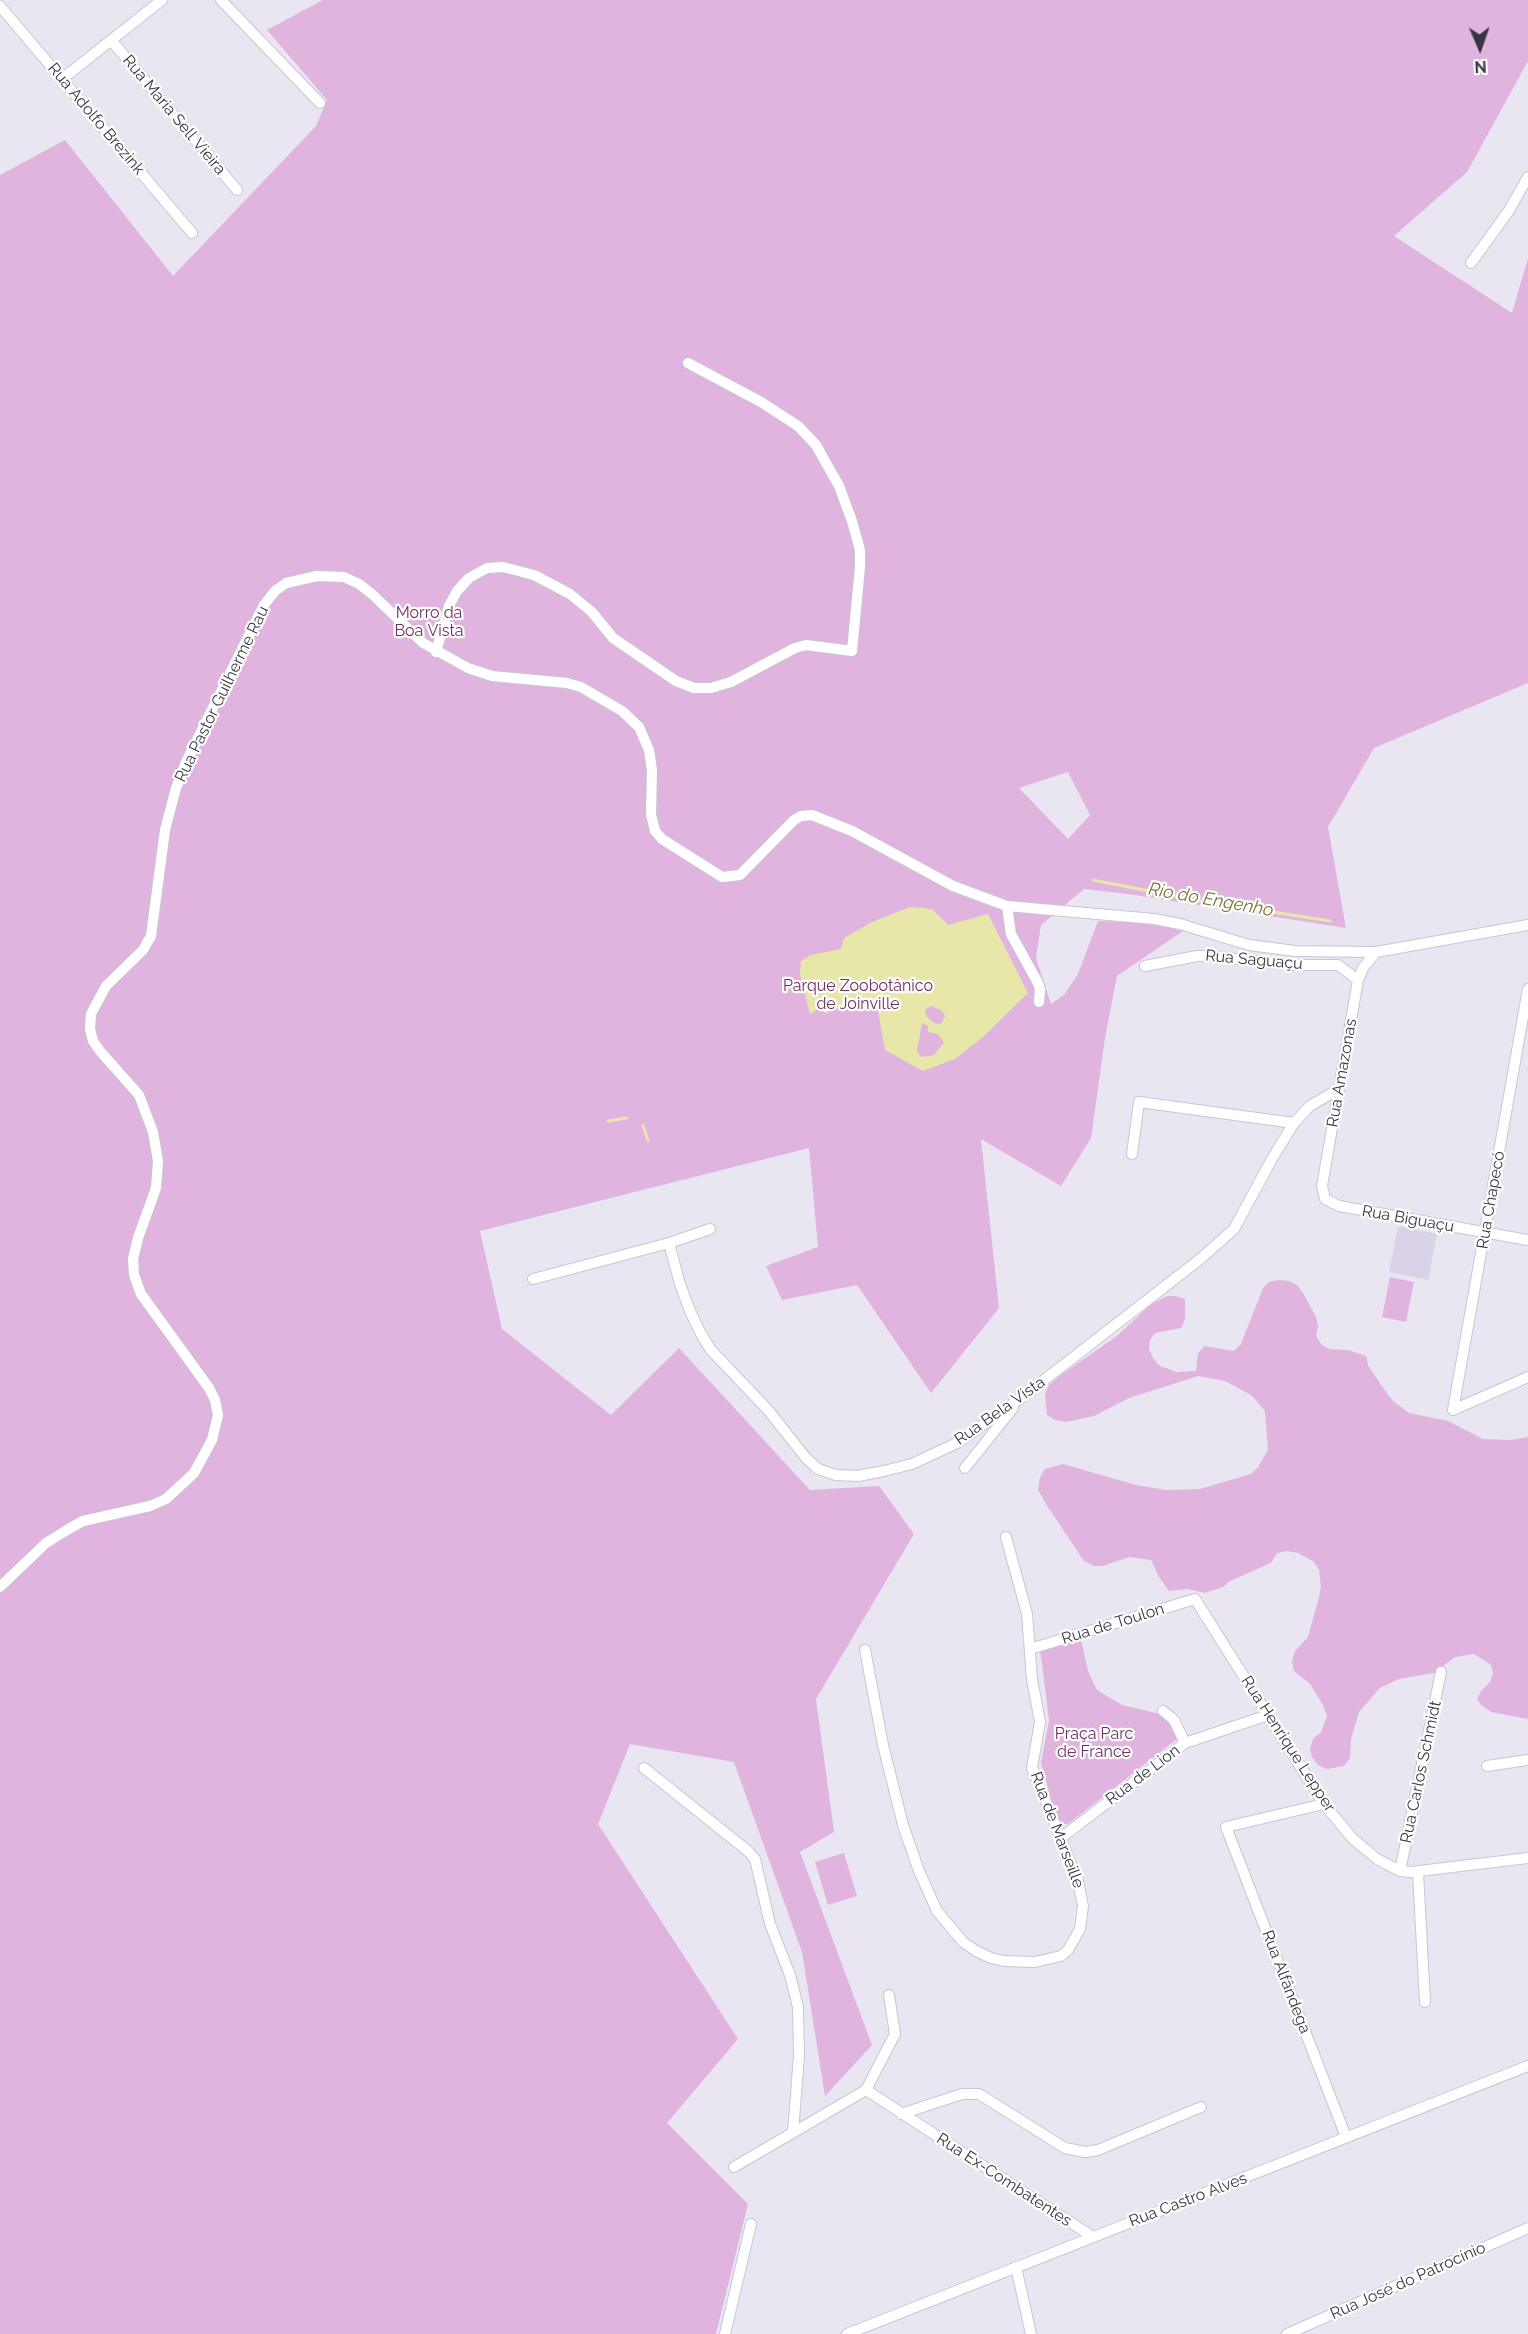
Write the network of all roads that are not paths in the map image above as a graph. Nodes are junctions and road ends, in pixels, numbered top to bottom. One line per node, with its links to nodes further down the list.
1 (162, 0): 4 (street)
2 (221, 0): 6 (street)
3 (0, 6): 5 (street, Rua Adolfo Brezink)
4 (111, 40): 5 (street); 8 (street, Rua Maria Sell Vieira)
5 (62, 79): 9 (street, Rua Adolfo Brezink)
6 (320, 103)
7 (1528, 177): 10 (street)
8 (237, 190)
9 (192, 233)
10 (1471, 262)
11 (688, 363): 12 (street)
12 (436, 652): 13 (street, Rua Pastor Guilherme Rau); 38 (street, Rua Pastor Guilherme Rau)
13 (1007, 906): 15 (street, Rua Pastor Guilherme Rau); 24 (street)
14 (1528, 925): 17 (street)
15 (1253, 946): 16 (street, Rua Pastor Guilherme Rau); 19 (street)
16 (1275, 948): 18 (street, Rua Pastor Guilherme Rau); 19 (street)
17 (1376, 951): 18 (street, Rua Pastor Guilherme Rau); 22 (street, Rua Amazonas)
18 (1328, 952): 20 (street)
19 (1263, 962): 20 (street, Rua Saguaçu); 21 (street, Rua Saguaçu)
20 (1328, 964): 22 (street, Rua Saguaçu)
21 (1145, 966)
22 (1358, 980): 25 (street, Rua Amazonas)
23 (1528, 989): 30 (street, Rua Chapecó)
24 (1039, 1002)
25 (1339, 1089): 26 (street, Rua Bela Vista); 28 (street, Rua Amazonas)
26 (1294, 1123): 27 (street); 35 (street, Rua Bela Vista)
27 (1132, 1154)
28 (1325, 1198): 30 (street, Rua Biguaçu)
29 (710, 1229): 32 (street)
30 (1485, 1232): 31 (street, Rua Biguaçu); 34 (street, Rua Chapecó)
31 (1528, 1240)
32 (669, 1243): 33 (street); 35 (street, Rua Bela Vista)
33 (533, 1279)
34 (1528, 1377)
35 (1021, 1398): 36 (street)
36 (965, 1468)
37 (1006, 1537): 40 (street, Rua de Marseille)
38 (0, 1587)
39 (1195, 1599): 40 (street, Rua de Toulon); 44 (street, Rua Henrique Lepper)
40 (1030, 1649): 50 (street, Rua de Marseille)
41 (865, 1650): 50 (street, Rua de Marseille)
42 (1441, 1672): 52 (street, Rua Carlos Schmidt)
43 (1163, 1711): 45 (street)
44 (1268, 1715): 45 (street, Rua de Lion); 49 (street, Rua Henrique Lepper)
45 (1185, 1743): 50 (street, Rua de Lion)
46 (1528, 1760): 47 (street)
47 (1487, 1766)
48 (645, 1768): 60 (street)
49 (1324, 1803): 52 (street, Rua Henrique Lepper); 61 (street, Rua Alfândega)
50 (1061, 1838)
51 (1528, 1858): 53 (street)
52 (1400, 1871): 53 (street)
53 (1418, 1872): 55 (street)
54 (889, 1995): 57 (street)
55 (1425, 2002)
56 (1528, 2066): 61 (street, Rua Castro Alves)
57 (866, 2090): 59 (street, Rua Ex-Combatentes); 60 (street)
58 (1201, 2107): 59 (street)
59 (901, 2114): 65 (street, Rua Ex-Combatentes)
60 (793, 2132): 62 (street)
61 (1346, 2137): 65 (street, Rua Castro Alves)
62 (734, 2167)
63 (752, 2224): 68 (street)
64 (1528, 2228): 70 (street, Rua José do Patrocínio)
65 (1093, 2237): 66 (street, Rua Castro Alves)
66 (1016, 2267): 67 (street, Rua Castro Alves); 69 (street)
67 (850, 2333)
68 (725, 2334)
69 (1031, 2334)
70 (1287, 2334)

